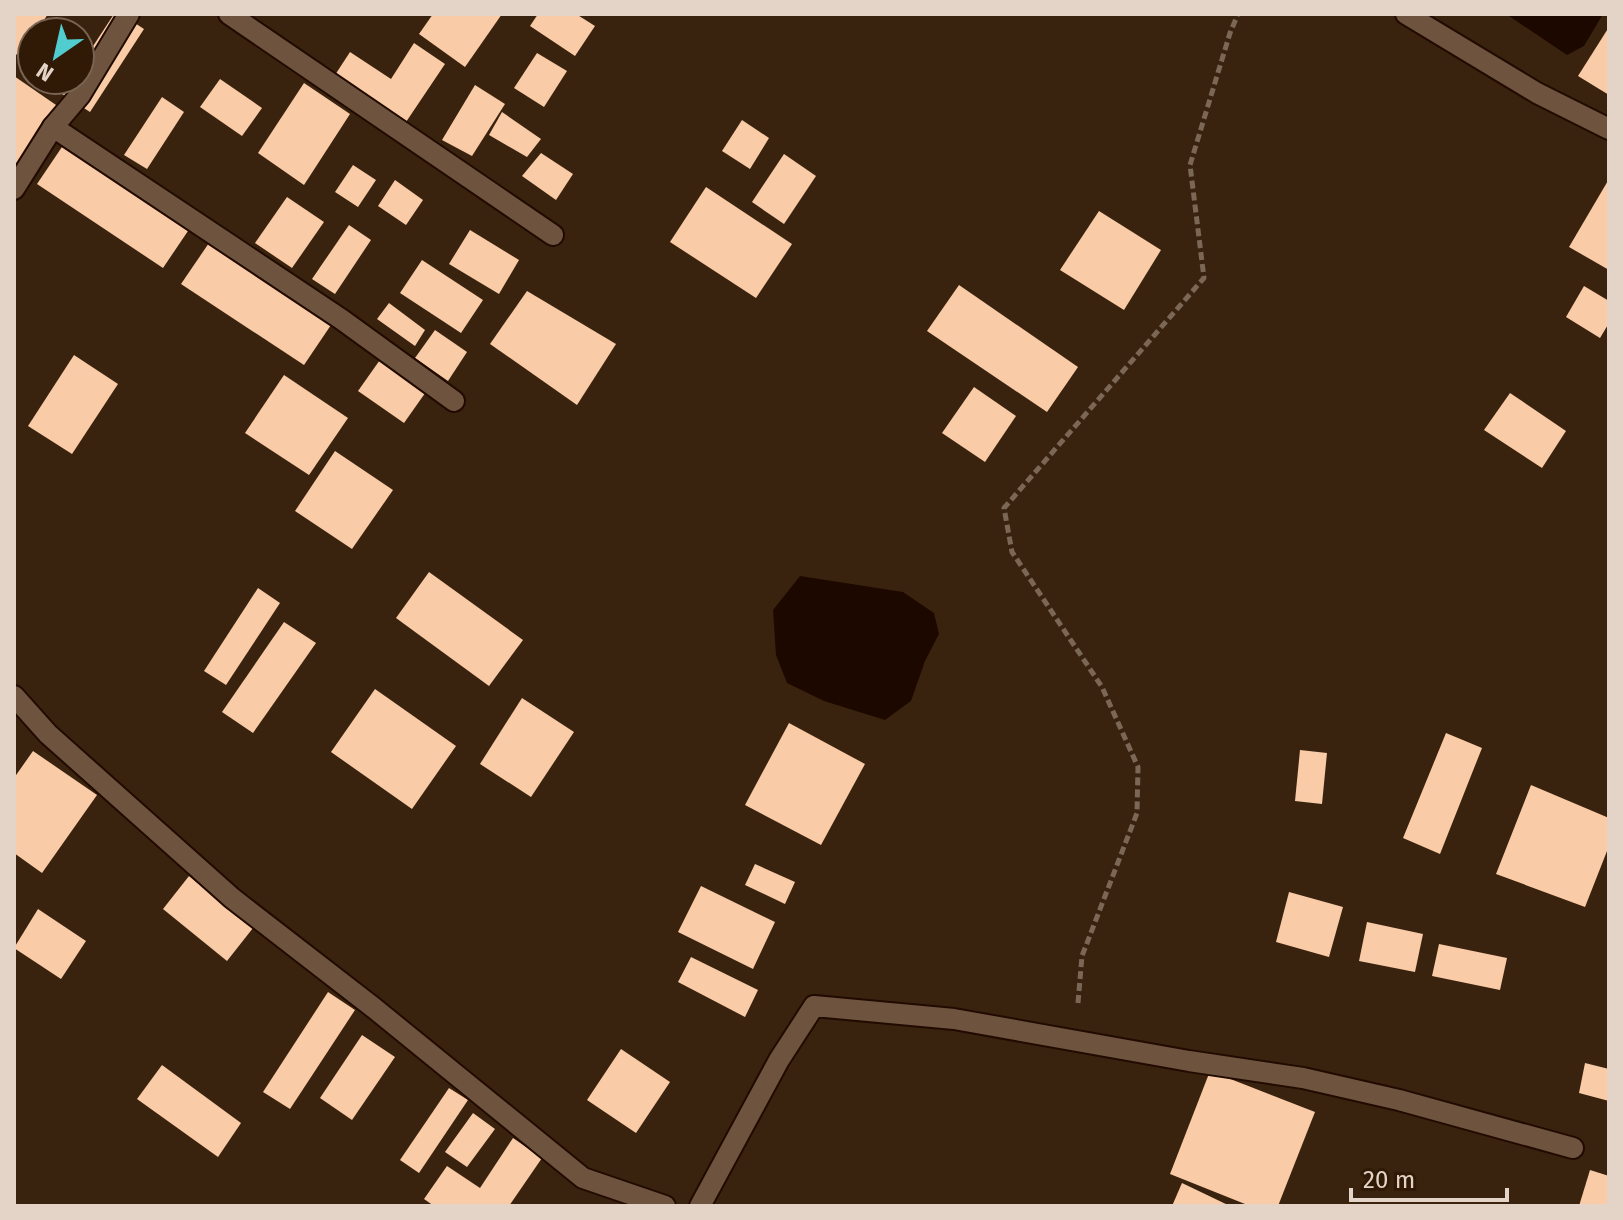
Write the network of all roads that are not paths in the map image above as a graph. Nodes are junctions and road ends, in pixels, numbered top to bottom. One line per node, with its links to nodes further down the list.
1 (129, 14): 4 (street)
2 (229, 14): 7 (street)
3 (1406, 14): 5 (street)
4 (53, 127): 6 (street); 8 (street)
5 (1609, 129)
6 (14, 189)
7 (553, 235)
8 (454, 401)
9 (14, 696): 11 (street)
10 (1573, 1148): 13 (street)
11 (645, 1203): 12 (street)
12 (665, 1206)
13 (700, 1206)

